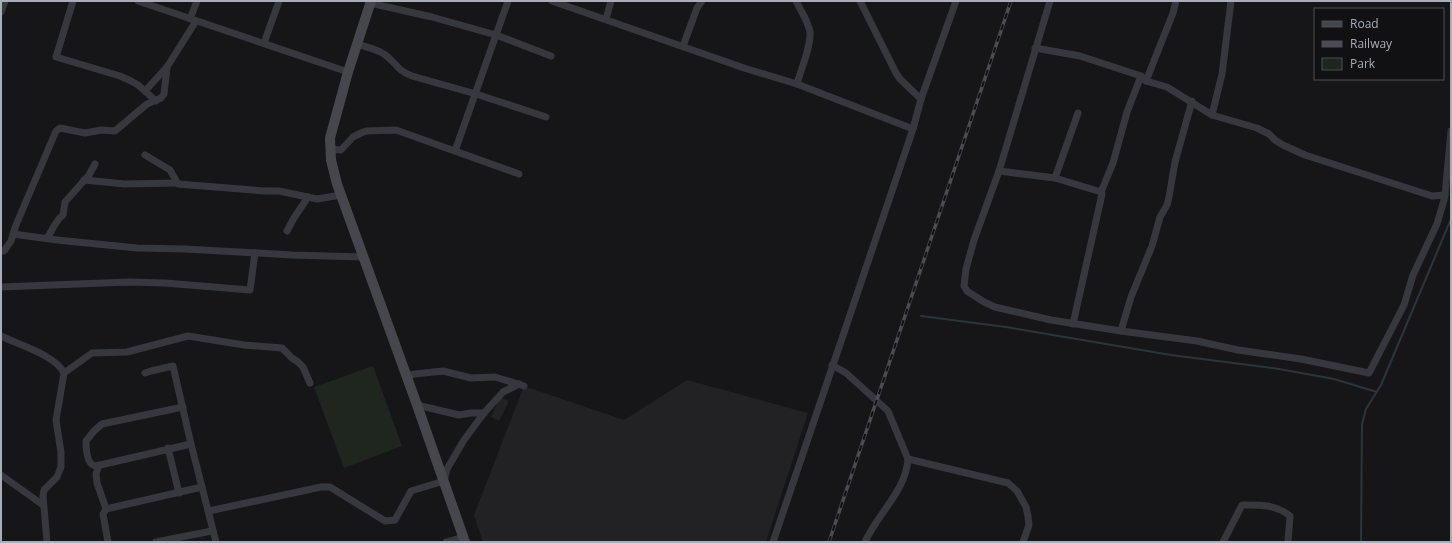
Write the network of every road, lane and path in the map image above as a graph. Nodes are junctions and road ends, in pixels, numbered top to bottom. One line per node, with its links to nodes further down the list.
1 (4, 1): 17 (street)
2 (73, 1): 30 (street)
3 (138, 1): 19 (street)
4 (197, 1): 19 (street)
5 (280, 1): 21 (street)
6 (508, 1): 20 (street)
7 (552, 1): 18 (street)
8 (611, 1): 18 (street)
9 (702, 1): 23 (street)
10 (796, 1): 29 (street)
11 (860, 1): 32 (street)
12 (956, 1): 32 (street)
13 (1050, 1): 24 (street)
14 (1176, 1): 28 (street)
15 (1231, 1): 36 (street)
16 (370, 2): 20 (street); 22 (street)
17 (1, 12)
18 (606, 19): 23 (street)
19 (193, 20): 21 (street); 26 (street)
20 (496, 35): 25 (street); 31 (street)
21 (264, 43): 27 (street)
22 (357, 44): 27 (street); 31 (street)
23 (683, 46): 29 (street)
24 (1035, 48): 28 (street); 44 (street)
25 (551, 56)
26 (167, 67): 30 (street); 33 (street)
27 (348, 72): 40 (street)
28 (1143, 78): 34 (street); 49 (street)
29 (797, 84): 38 (street)
30 (145, 91): 33 (street)
31 (476, 94): 37 (street); 41 (street)
32 (921, 99): 38 (street)
33 (156, 101): 54 (street)
34 (1192, 101): 36 (street); 62 (street)
35 (1078, 113): 46 (street)
36 (1212, 115): 51 (street)
37 (546, 117)
38 (913, 129): 64 (street)
39 (1451, 132): 51 (street)
40 (330, 149): 41 (street); 50 (street)
41 (455, 151): 45 (street)
42 (145, 155): 48 (street)
43 (95, 164): 47 (street)
44 (999, 170): 46 (street); 61 (street)
45 (520, 174)
46 (1055, 178): 49 (street)
47 (84, 180): 48 (street); 55 (street)
48 (177, 184): 52 (street)
49 (1101, 192): 61 (street)
50 (341, 195): 52 (street); 58 (street)
51 (1445, 195): 62 (street)
52 (308, 197): 53 (street)
53 (287, 232)
54 (13, 234): 55 (street); 56 (street)
55 (47, 238): 57 (street)
56 (3, 251): 59 (street)
57 (255, 253): 58 (street); 60 (street)
58 (363, 256): 67 (street)
59 (1, 259)
60 (1, 287)
61 (1073, 324): 62 (street)
62 (1121, 331)
63 (1, 336): 65 (street)
64 (832, 365): 74 (street); 90 (street)
65 (64, 373): 68 (street); 80 (street)
66 (145, 373): 70 (street)
67 (406, 376): 69 (street); 71 (street)
68 (310, 383)
69 (418, 405): 71 (street); 77 (street)
70 (183, 406): 72 (street); 75 (street)
71 (484, 413): 77 (street)
72 (191, 444): 73 (street); 78 (street)
73 (168, 448): 75 (street); 79 (street)
74 (908, 460): 91 (street); 92 (street)
75 (99, 465): 81 (street)
76 (1, 475): 80 (street)
77 (444, 481): 82 (street); 84 (street)
78 (202, 487): 79 (street); 82 (street)
79 (178, 493): 81 (street)
80 (43, 505): 85 (street)
81 (106, 509): 86 (street)
82 (209, 511): 83 (street)
83 (212, 531): 87 (street); 88 (street)
84 (465, 540): 89 (street)
85 (47, 542)
86 (108, 542)
87 (156, 542)
88 (216, 542)
89 (446, 542)
90 (773, 542)
91 (865, 542)
92 (1023, 542)
93 (1223, 542): 94 (street)
94 (1288, 542)

